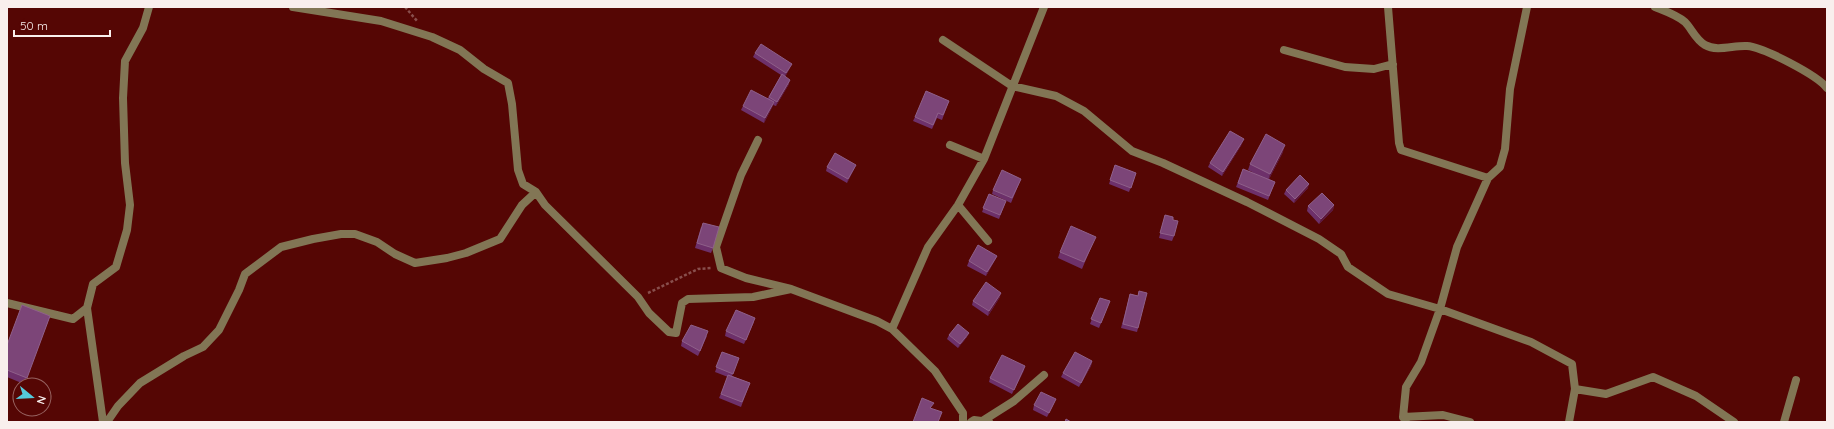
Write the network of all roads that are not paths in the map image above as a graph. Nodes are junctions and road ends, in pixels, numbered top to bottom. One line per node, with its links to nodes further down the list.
1 (149, 7): 21 (street)
2 (293, 7): 16 (street)
3 (1044, 7): 10 (street)
4 (1388, 7): 9 (street)
5 (1527, 7): 15 (street)
6 (1655, 7): 11 (street)
7 (943, 40): 10 (street)
8 (1284, 50): 9 (street)
9 (1393, 64): 15 (street)
10 (1012, 86): 14 (street); 22 (street)
11 (1827, 88)
12 (758, 140): 19 (street)
13 (950, 145): 14 (street)
14 (984, 159): 17 (street)
15 (1488, 178): 22 (street)
16 (536, 192): 19 (street); 30 (street)
17 (958, 205): 18 (street); 23 (street)
18 (988, 241)
19 (792, 289): 23 (street)
20 (7, 303): 21 (street)
21 (87, 308): 29 (street)
22 (1440, 309): 26 (street); 27 (street)
23 (892, 328): 31 (street)
24 (1044, 375): 28 (street)
25 (1796, 380): 36 (street)
26 (1575, 388): 34 (street); 35 (street)
27 (1404, 420): 33 (street)
28 (987, 421): 32 (street)
29 (103, 422)
30 (107, 422)
31 (963, 422)
32 (971, 422)
33 (1470, 422)
34 (1569, 422)
35 (1734, 422)
36 (1784, 422)

